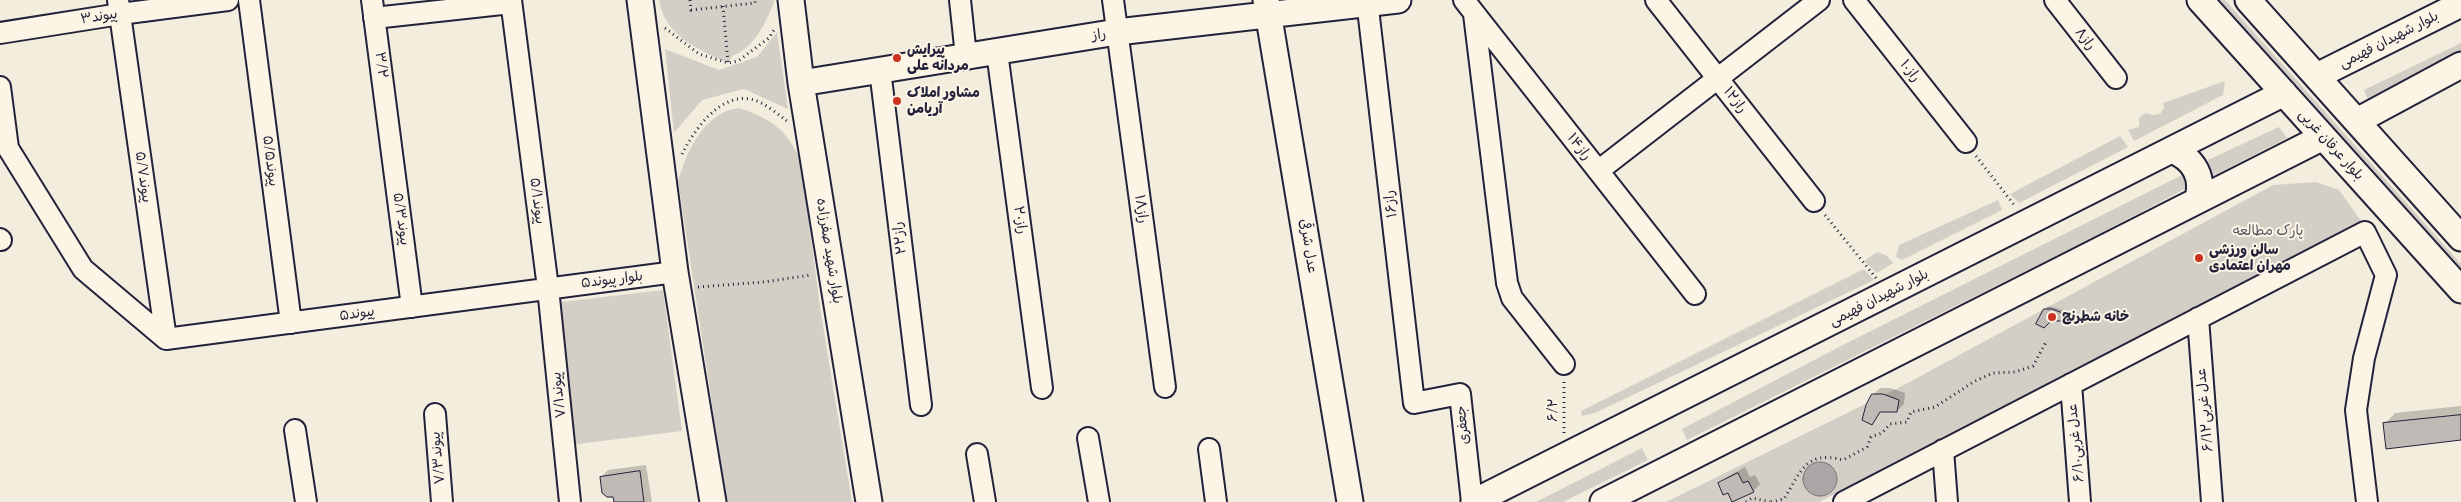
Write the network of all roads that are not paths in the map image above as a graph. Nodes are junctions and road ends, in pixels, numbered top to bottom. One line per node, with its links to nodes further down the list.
1 (228, 0): 17 (street, پیوند۳)
2 (249, 0): 48 (street, پیوند۵/۵)
3 (640, 0): 42 (street)
4 (960, 0): 24 (street)
5 (1113, 0): 21 (street, راز۱۸)
6 (1398, 0): 15 (street, راز)
7 (1656, 0): 28 (street, راز۱۲)
8 (1819, 0): 28 (street)
9 (1854, 0): 36 (street, راز۱۰)
10 (2055, 0): 29 (street, راز۸)
11 (2200, 0): 32 (street, بلوار عرفان غربی)
12 (2248, 0): 27 (street)
13 (511, 2): 20 (street); 43 (street, پیوند۵/۱)
14 (791, 2): 30 (street, بلوار شهید صفرزاده)
15 (1367, 2): 19 (street, راز); 54 (street, راز۱۶)
16 (2461, 4): 27 (street, بلوار شهیدان فهیمی)
17 (119, 7): 22 (street, پیوند۳); 49 (street, پیوند۵/۷)
18 (1469, 7): 38 (street, راز۱۴); 50 (street)
19 (1268, 8): 21 (street, راز); 62 (street, عدل شرقی)
20 (373, 9): 34 (street, ۳/۲)
21 (1117, 32): 23 (street, راز); 52 (street, راز۱۸)
22 (0, 33)
23 (997, 52): 24 (street, راز); 53 (street, راز۲۰)
24 (966, 56): 26 (street, راز)
25 (2461, 65): 33 (street)
26 (880, 70): 30 (street, راز); 55 (street, راز۲۲)
27 (2317, 76): 33 (street)
28 (1718, 78): 38 (street); 39 (street, راز۱۲)
29 (2116, 78)
30 (801, 84): 67 (street, بلوار شهید صفرزاده)
31 (0, 87): 49 (street)
32 (2284, 93): 35 (street, بلوار عرفان غربی); 37 (street, بلوار شهیدان فهیمی)
33 (2357, 121): 41 (street)
34 (389, 131): 46 (street, پیوند۵/۳)
35 (2323, 137): 40 (street); 44 (street, بلوار عرفان غربی)
36 (1966, 142)
37 (2172, 150): 40 (street); 71 (street, بلوار شهیدان فهیمی)
38 (1598, 171): 45 (street, راز۱۴)
39 (1814, 201)
40 (2197, 201): 72 (street)
41 (2461, 238)
42 (677, 282): 43 (street, بلوار پیوند۵); 66 (street)
43 (548, 288): 46 (street, پیوند۵); 65 (street, پیوند۷/۱)
44 (2461, 290)
45 (1695, 294)
46 (412, 306): 48 (street, پیوند۵)
47 (2198, 318): 51 (street); 76 (street, ۶/۱۲عدل غربی); 77 (street)
48 (291, 322): 49 (street, پیوند۵)
49 (166, 339)
50 (1564, 364)
51 (2071, 384): 60 (street); 75 (street, ۶/۱۰عدل غربی)
52 (1165, 387)
53 (1042, 388)
54 (1414, 403): 71 (street, جعفری)
55 (920, 405)
56 (435, 414): 64 (street, پیوند۷/۳)
57 (295, 430): 63 (street)
58 (1088, 438): 69 (street)
59 (1209, 449): 70 (street)
60 (1943, 450): 73 (street); 74 (street)
61 (977, 454): 68 (street)
62 (1353, 499)
63 (306, 502)
64 (442, 502)
65 (570, 502)
66 (713, 502)
67 (869, 502)
68 (986, 502)
69 (1099, 502)
70 (1216, 502)
71 (1473, 502)
72 (1603, 502)
73 (1844, 502)
74 (1948, 502)
75 (2080, 502)
76 (2212, 502)
77 (2367, 502)

